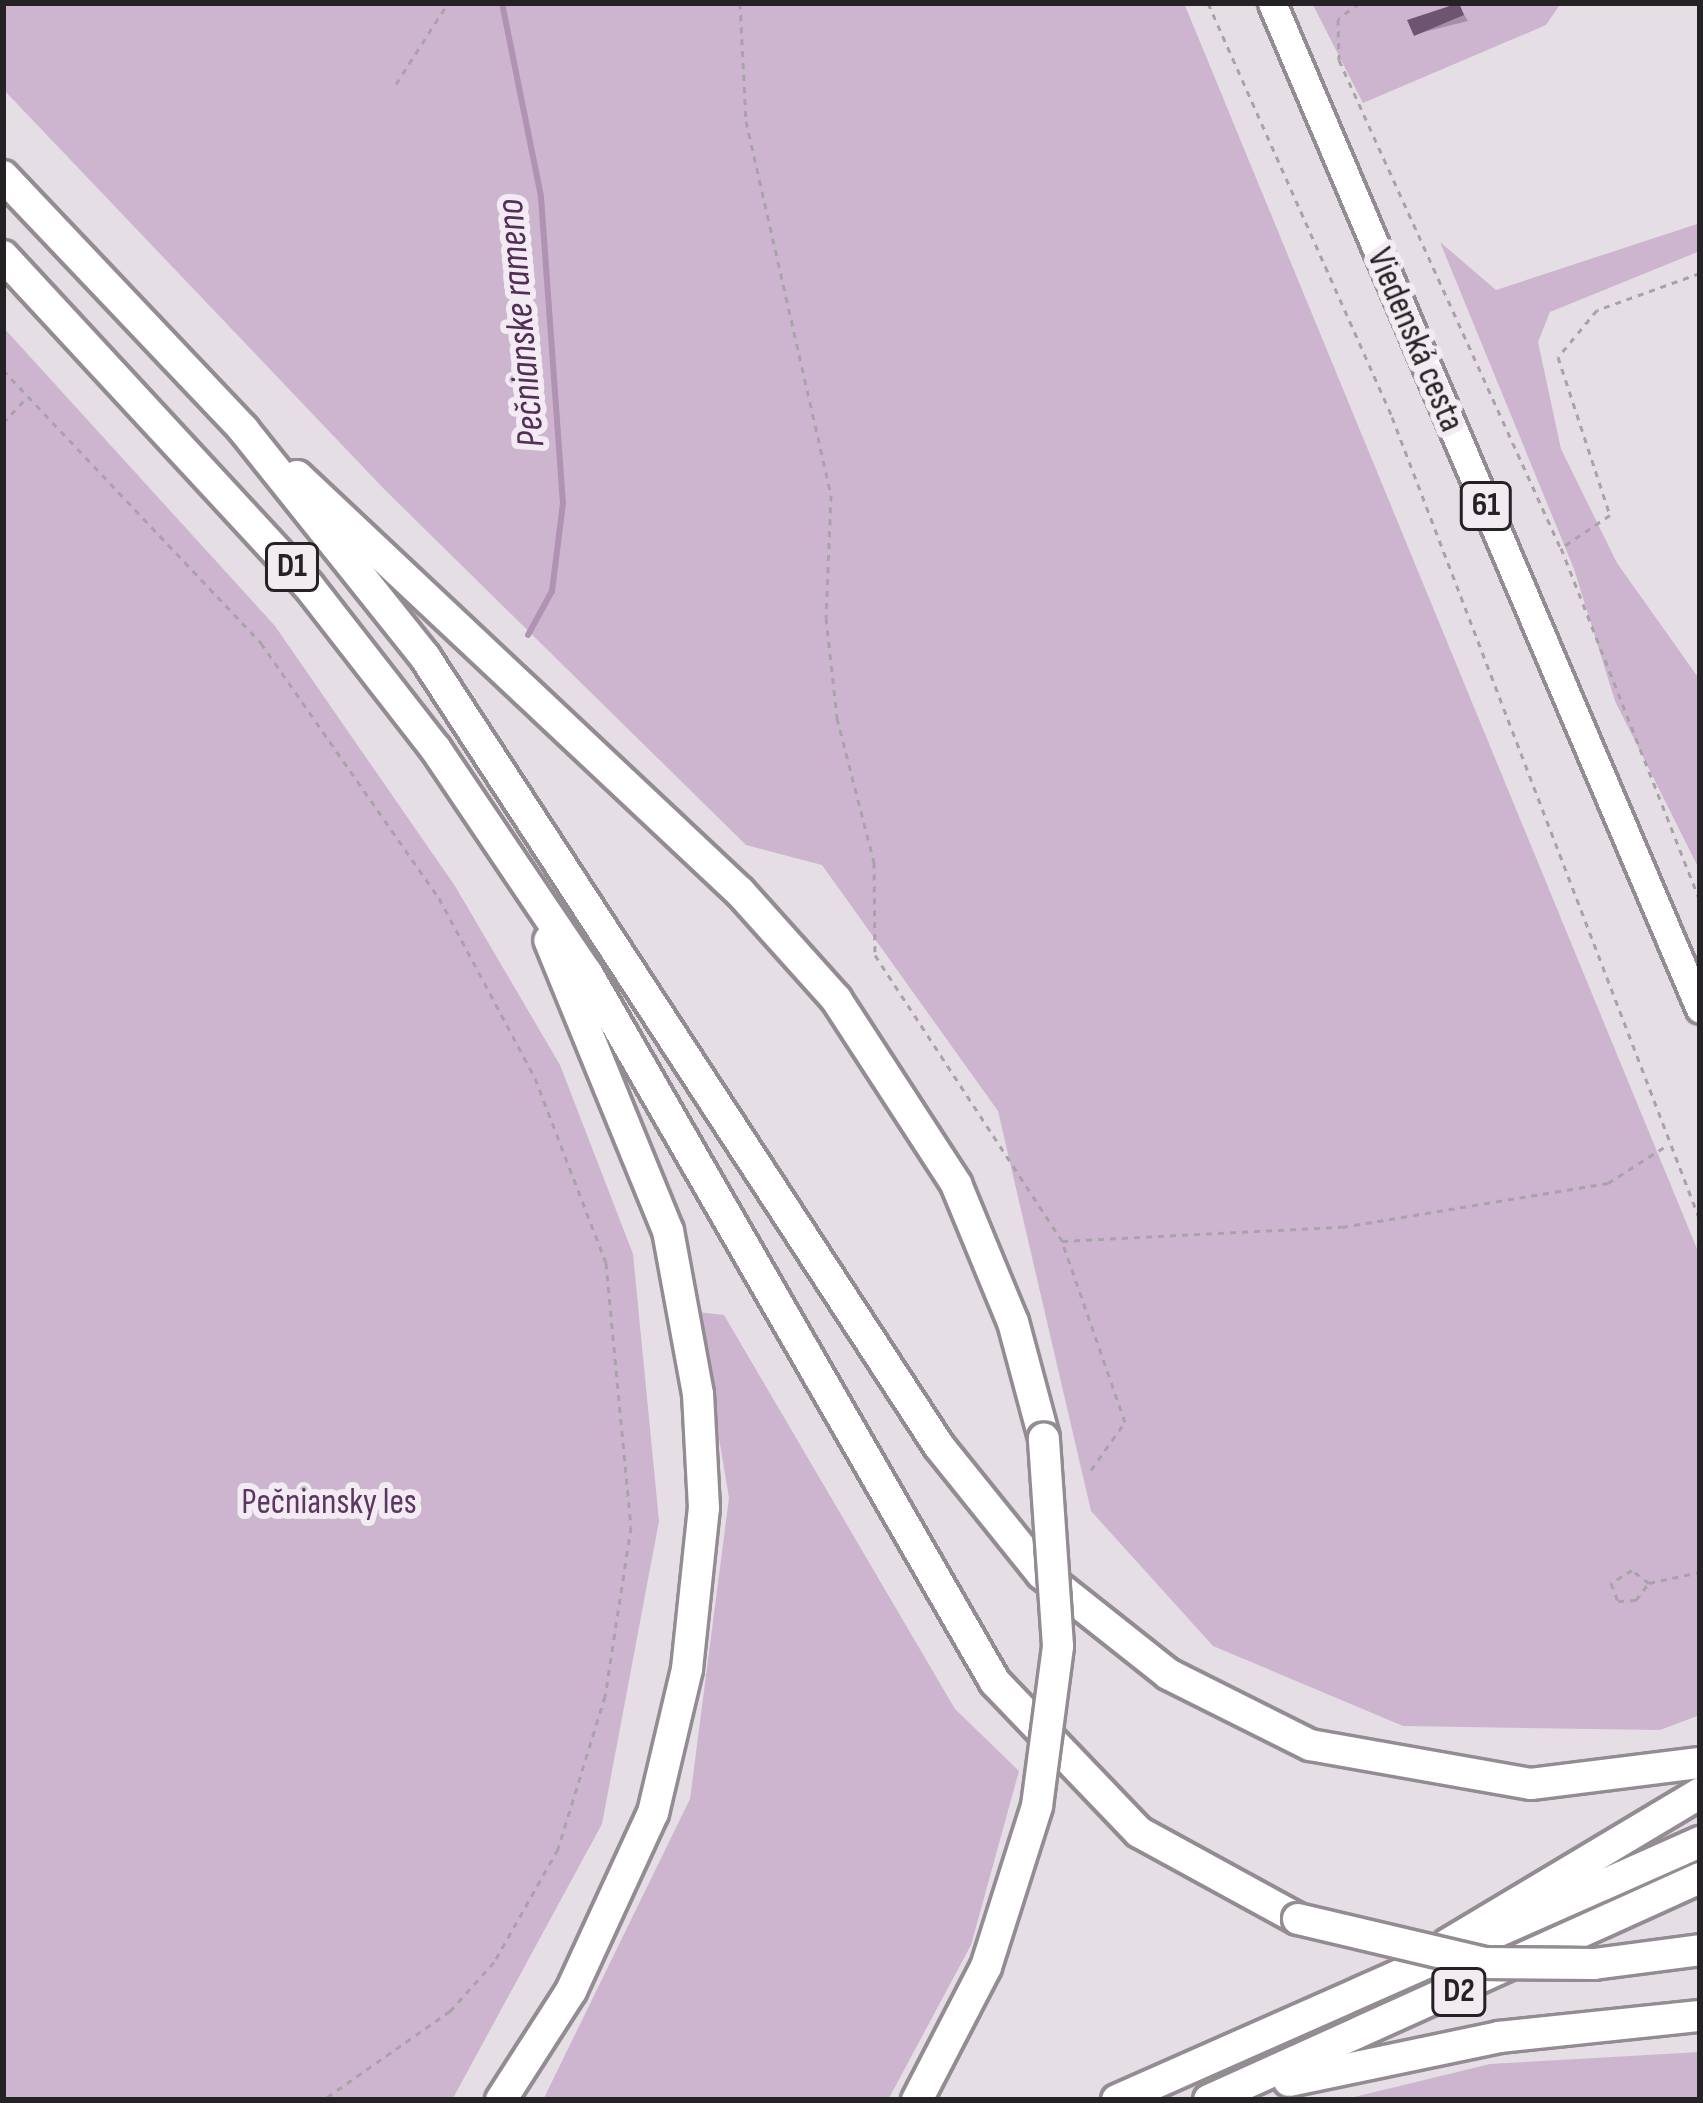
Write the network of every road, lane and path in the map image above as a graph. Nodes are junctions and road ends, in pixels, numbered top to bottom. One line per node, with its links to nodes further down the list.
1 (448, 3): 6 (path)
2 (740, 3): 20 (path)
3 (1208, 3): 18 (path)
4 (1272, 3): 17 (main road, Viedenská cesta / 61)
5 (1359, 3): 14 (path)
6 (396, 83)
7 (3, 176): 13 (highway)
8 (3, 256): 16 (highway, D1)
9 (1700, 273): 14 (path)
10 (3, 370): 11 (path)
11 (28, 395): 12 (path); 32 (path)
12 (3, 423)
13 (243, 429): 24 (highway); 34 (highway, bridge)
14 (1561, 548): 15 (path)
15 (1700, 900)
16 (539, 912): 28 (highway, bridge); 33 (highway)
17 (1700, 1009)
18 (1670, 1142): 19 (path); 20 (path)
19 (1700, 1220)
20 (1062, 1241): 21 (path)
21 (1090, 1470)
22 (1700, 1572): 23 (path)
23 (1648, 1583): 23 (path)
24 (1700, 1763)
25 (1700, 1793): 29 (highway)
26 (1700, 1842): 29 (highway, D2)
27 (1700, 1878): 31 (highway, D2)
28 (1700, 1949)
29 (1391, 1984): 35 (highway, D2)
30 (1697, 2015): 31 (highway)
31 (1211, 2099)
32 (323, 2100)
33 (500, 2100)
34 (917, 2100)
35 (1117, 2100)

